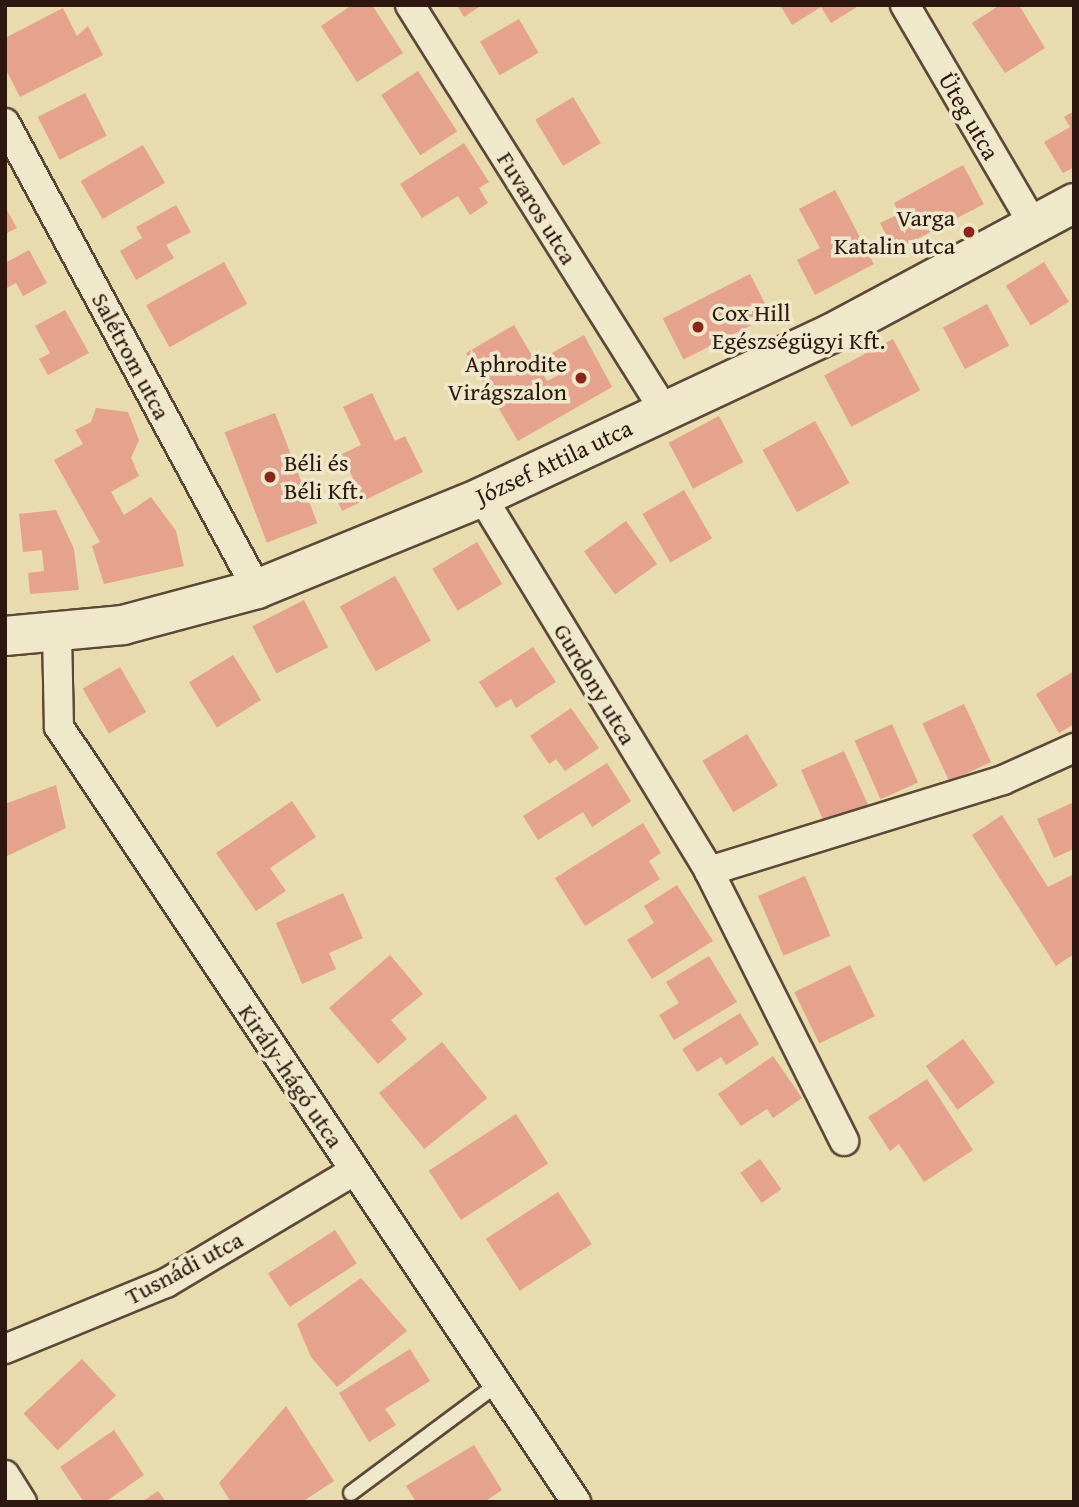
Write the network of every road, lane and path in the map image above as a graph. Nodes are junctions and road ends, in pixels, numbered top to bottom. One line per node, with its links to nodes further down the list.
1 (410, 5): 6 (street, Fuvaros utca)
2 (905, 5): 5 (street, Üteg utca)
3 (5, 124): 8 (street, Salétrom utca)
4 (1074, 204): 5 (street, József Attila utca)
5 (1034, 226): 6 (street, József Attila utca)
6 (665, 411): 7 (street, József Attila utca)
7 (482, 497): 8 (street, József Attila utca); 12 (street, Gurdony utca)
8 (257, 589): 9 (street, József Attila utca)
9 (57, 633): 10 (street, József Attila utca); 14 (street, Király-hágó utca)
10 (5, 636)
11 (1074, 748): 12 (street)
12 (709, 871): 13 (street, Gurdony utca)
13 (844, 1141)
14 (354, 1171): 15 (street, Tusnádi utca); 16 (street, Király-hágó utca)
15 (5, 1349)
16 (498, 1384): 18 (lane); 20 (street, Király-hágó utca)
17 (5, 1475): 19 (street)
18 (351, 1493)
19 (22, 1502)
20 (576, 1502)

